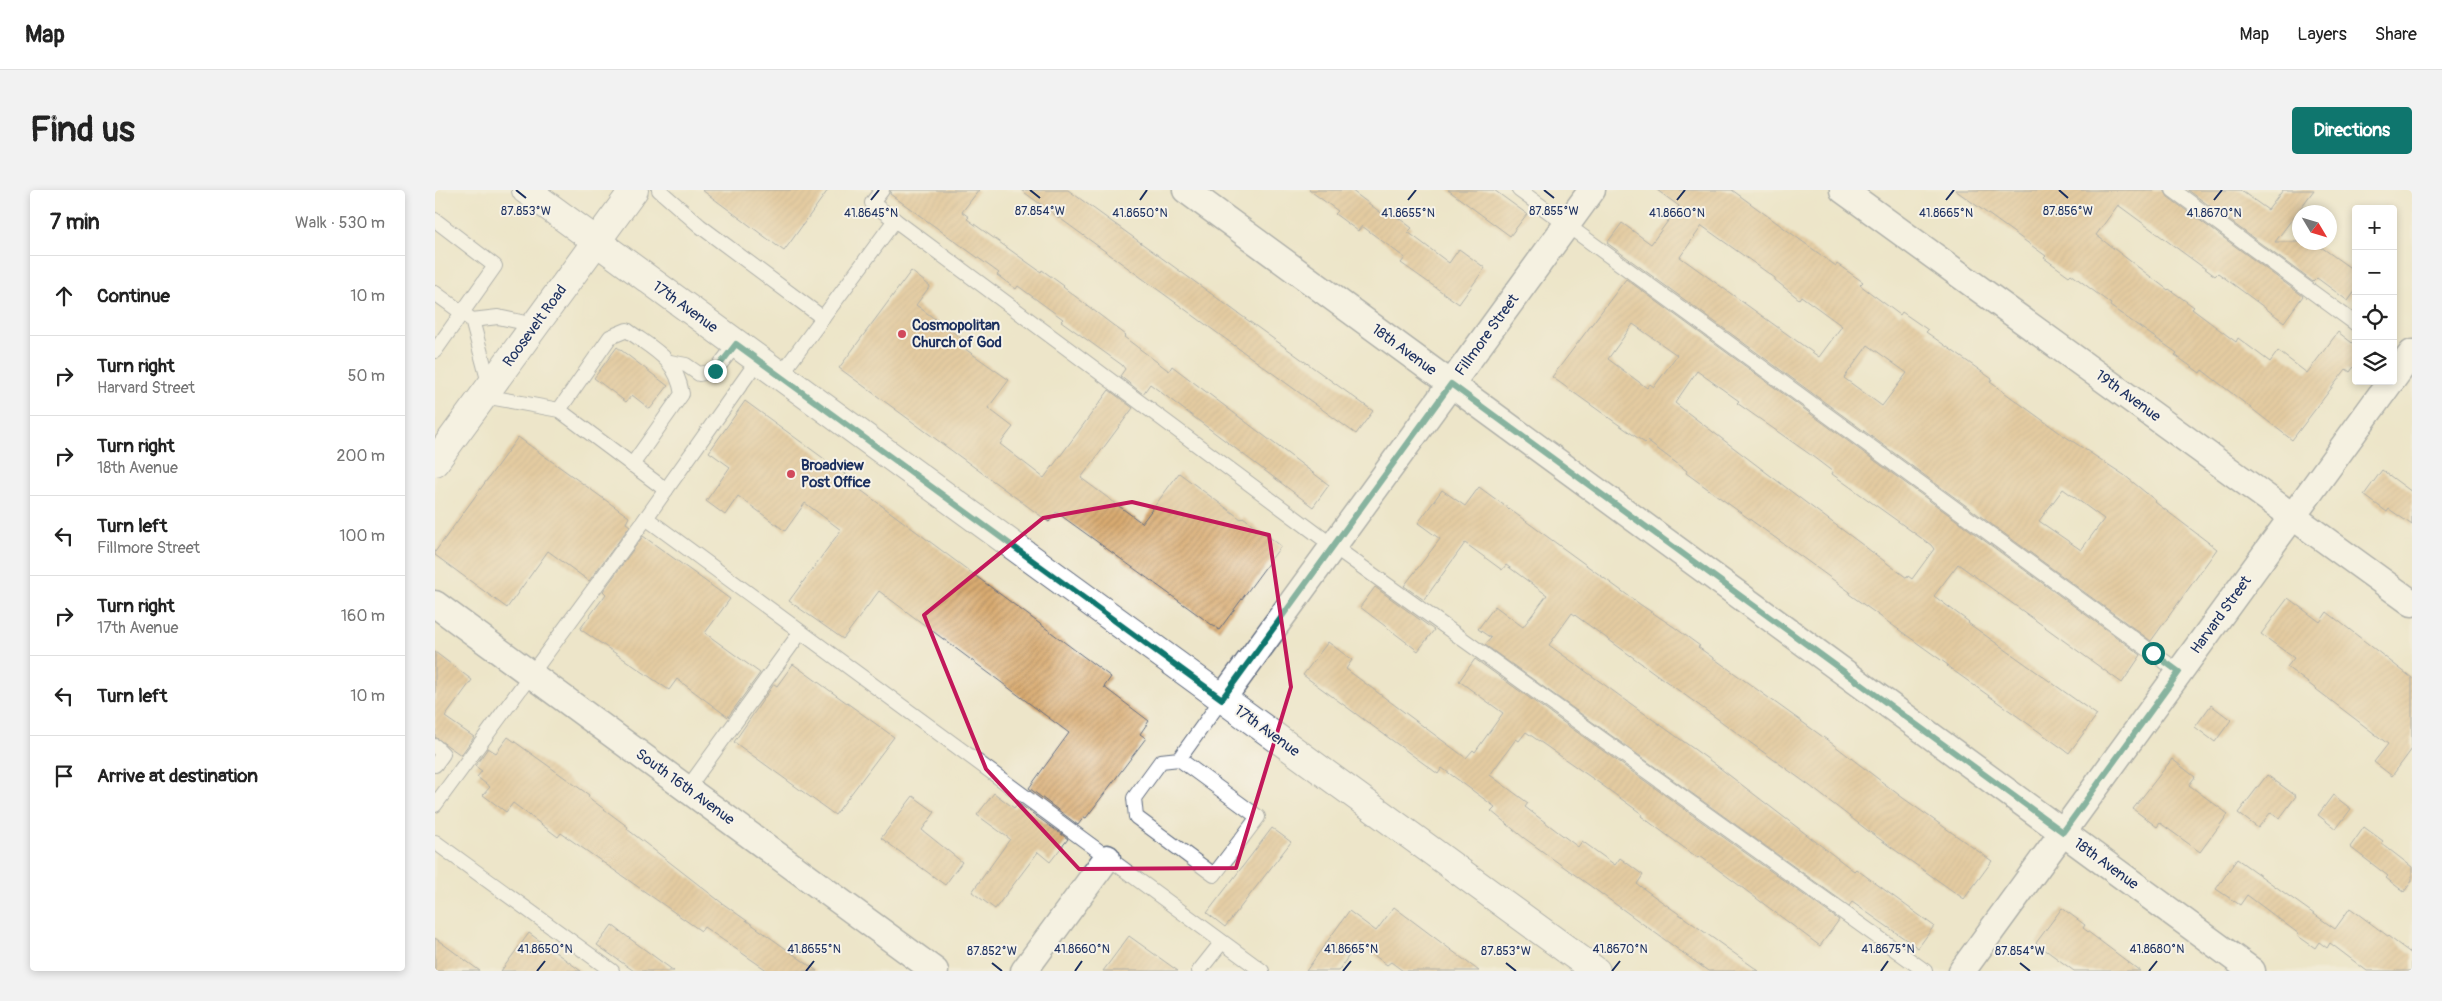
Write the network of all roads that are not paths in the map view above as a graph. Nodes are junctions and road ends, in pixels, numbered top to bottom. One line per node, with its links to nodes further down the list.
1 (526, 190): 13 (street, 17th Avenue)
2 (634, 190): 13 (street, Roosevelt Road)
3 (659, 190): 16 (lane)
4 (882, 190): 11 (lane)
5 (1186, 190): 25 (street, 18th Avenue)
6 (1519, 190): 12 (lane)
7 (1592, 190): 12 (street, Fillmore Street)
8 (1843, 190): 31 (street, 19th Avenue)
9 (2173, 190): 17 (lane)
10 (435, 220): 15 (lane)
11 (895, 220): 16 (lane); 33 (lane)
12 (1567, 224): 25 (street, Fillmore Street); 37 (lane)
13 (596, 242): 18 (street, Roosevelt Road); 19 (street, 17th Avenue)
14 (435, 293): 15 (lane)
15 (467, 317): 18 (lane); 20 (lane); 26 (lane)
16 (823, 318): 24 (lane)
17 (2352, 321)
18 (535, 325): 26 (street, Roosevelt Road)
19 (736, 344): 21 (street, 17th Avenue); 22 (lane)
20 (435, 351)
21 (758, 360): 24 (street, 17th Avenue); 30 (lane)
22 (670, 362): 27 (lane); 29 (lane)
23 (2399, 365): 31 (street, Harvard Street)
24 (780, 376): 39 (street, 17th Avenue)
25 (1451, 384): 33 (street, Fillmore Street); 45 (street, 18th Avenue)
26 (487, 392): 27 (lane); 28 (street, Roosevelt Road)
27 (559, 410): 29 (lane)
28 (435, 462)
29 (631, 465): 30 (lane)
30 (665, 490): 32 (lane)
31 (2293, 516): 34 (street, 19th Avenue); 37 (street, Harvard Street)
32 (647, 518): 36 (lane); 38 (lane)
33 (1333, 546): 39 (street, Fillmore Street); 55 (lane)
34 (2412, 602)
35 (435, 604): 38 (street, South 16th Avenue)
36 (800, 633): 43 (lane); 47 (lane)
37 (2179, 672): 45 (street, Harvard Street)
38 (532, 674): 43 (street, South 16th Avenue); 44 (lane)
39 (1222, 699): 41 (lane); 54 (street, 17th Avenue)
40 (435, 746): 42 (lane)
41 (1179, 759): 41 (lane)
42 (435, 766)
43 (687, 789): 50 (street, South 16th Avenue)
44 (435, 806)
45 (2063, 832): 56 (street, Harvard Street); 57 (street, 18th Avenue)
46 (435, 842): 49 (lane)
47 (1107, 858): 48 (lane); 51 (street)
48 (1222, 942): 52 (lane); 53 (lane)
49 (612, 971)
50 (935, 971)
51 (1024, 971)
52 (1199, 971)
53 (1263, 971)
54 (1596, 971)
55 (1925, 971)
56 (1963, 971)
57 (2252, 971)

